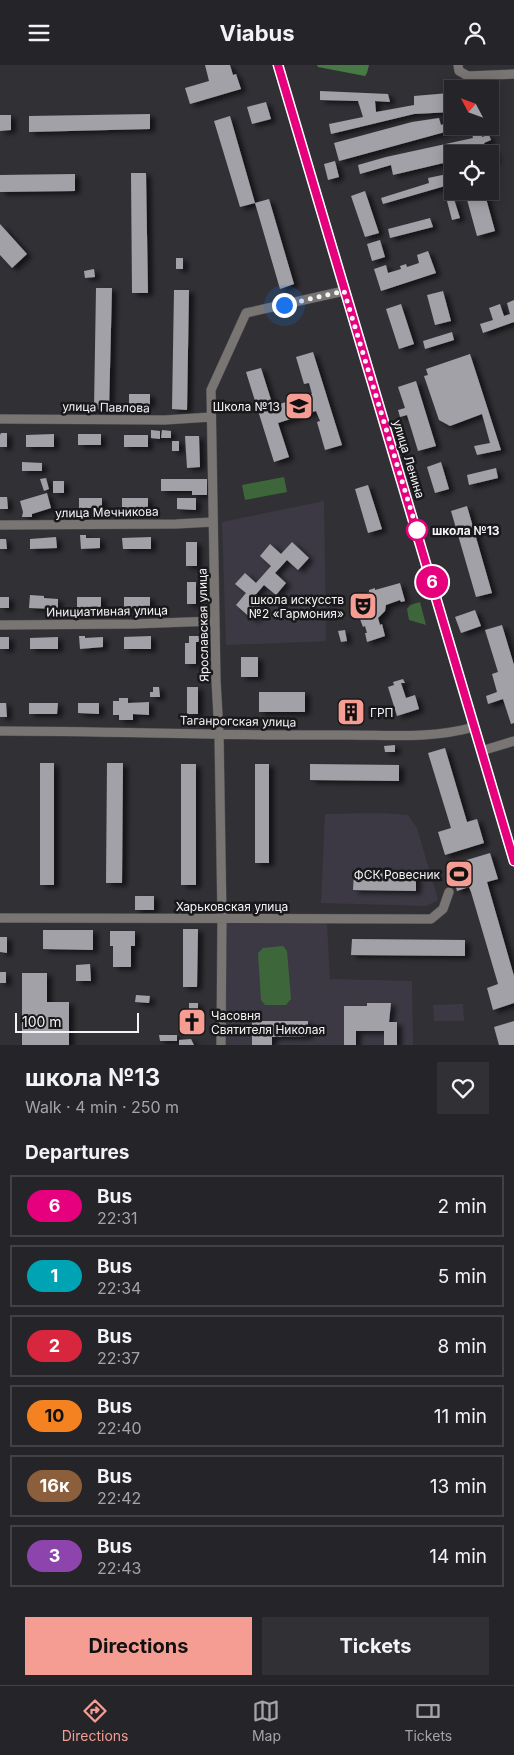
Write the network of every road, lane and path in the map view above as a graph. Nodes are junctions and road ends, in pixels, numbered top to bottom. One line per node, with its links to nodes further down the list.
1 (278, 65): 5 (street, улица Ленина)
2 (458, 68): 3 (street)
3 (494, 70): 4 (street)
4 (514, 74)
5 (344, 291): 6 (street, Ярославская улица); 12 (street, улица Ленина)
6 (211, 417): 7 (street, улица Павлова); 8 (street, Ярославская улица)
7 (0, 419)
8 (213, 522): 9 (street, улица Мечникова); 10 (street, Ярославская улица)
9 (0, 525)
10 (215, 621): 11 (street, Инициативная улица); 14 (street, Ярославская улица)
11 (0, 625)
12 (474, 727): 14 (street, Таганрогская улица); 16 (street, улица Ленина)
13 (0, 731): 14 (street, Таганрогская улица)
14 (219, 734): 19 (street, Ярославская улица)
15 (514, 741): 16 (street)
16 (481, 751): 17 (street, улица Ленина)
17 (514, 861)
18 (449, 892): 19 (street, Харьковская улица)
19 (222, 917): 20 (street, Харьковская улица); 21 (street, Ярославская улица)
20 (0, 918)
21 (221, 1045)

